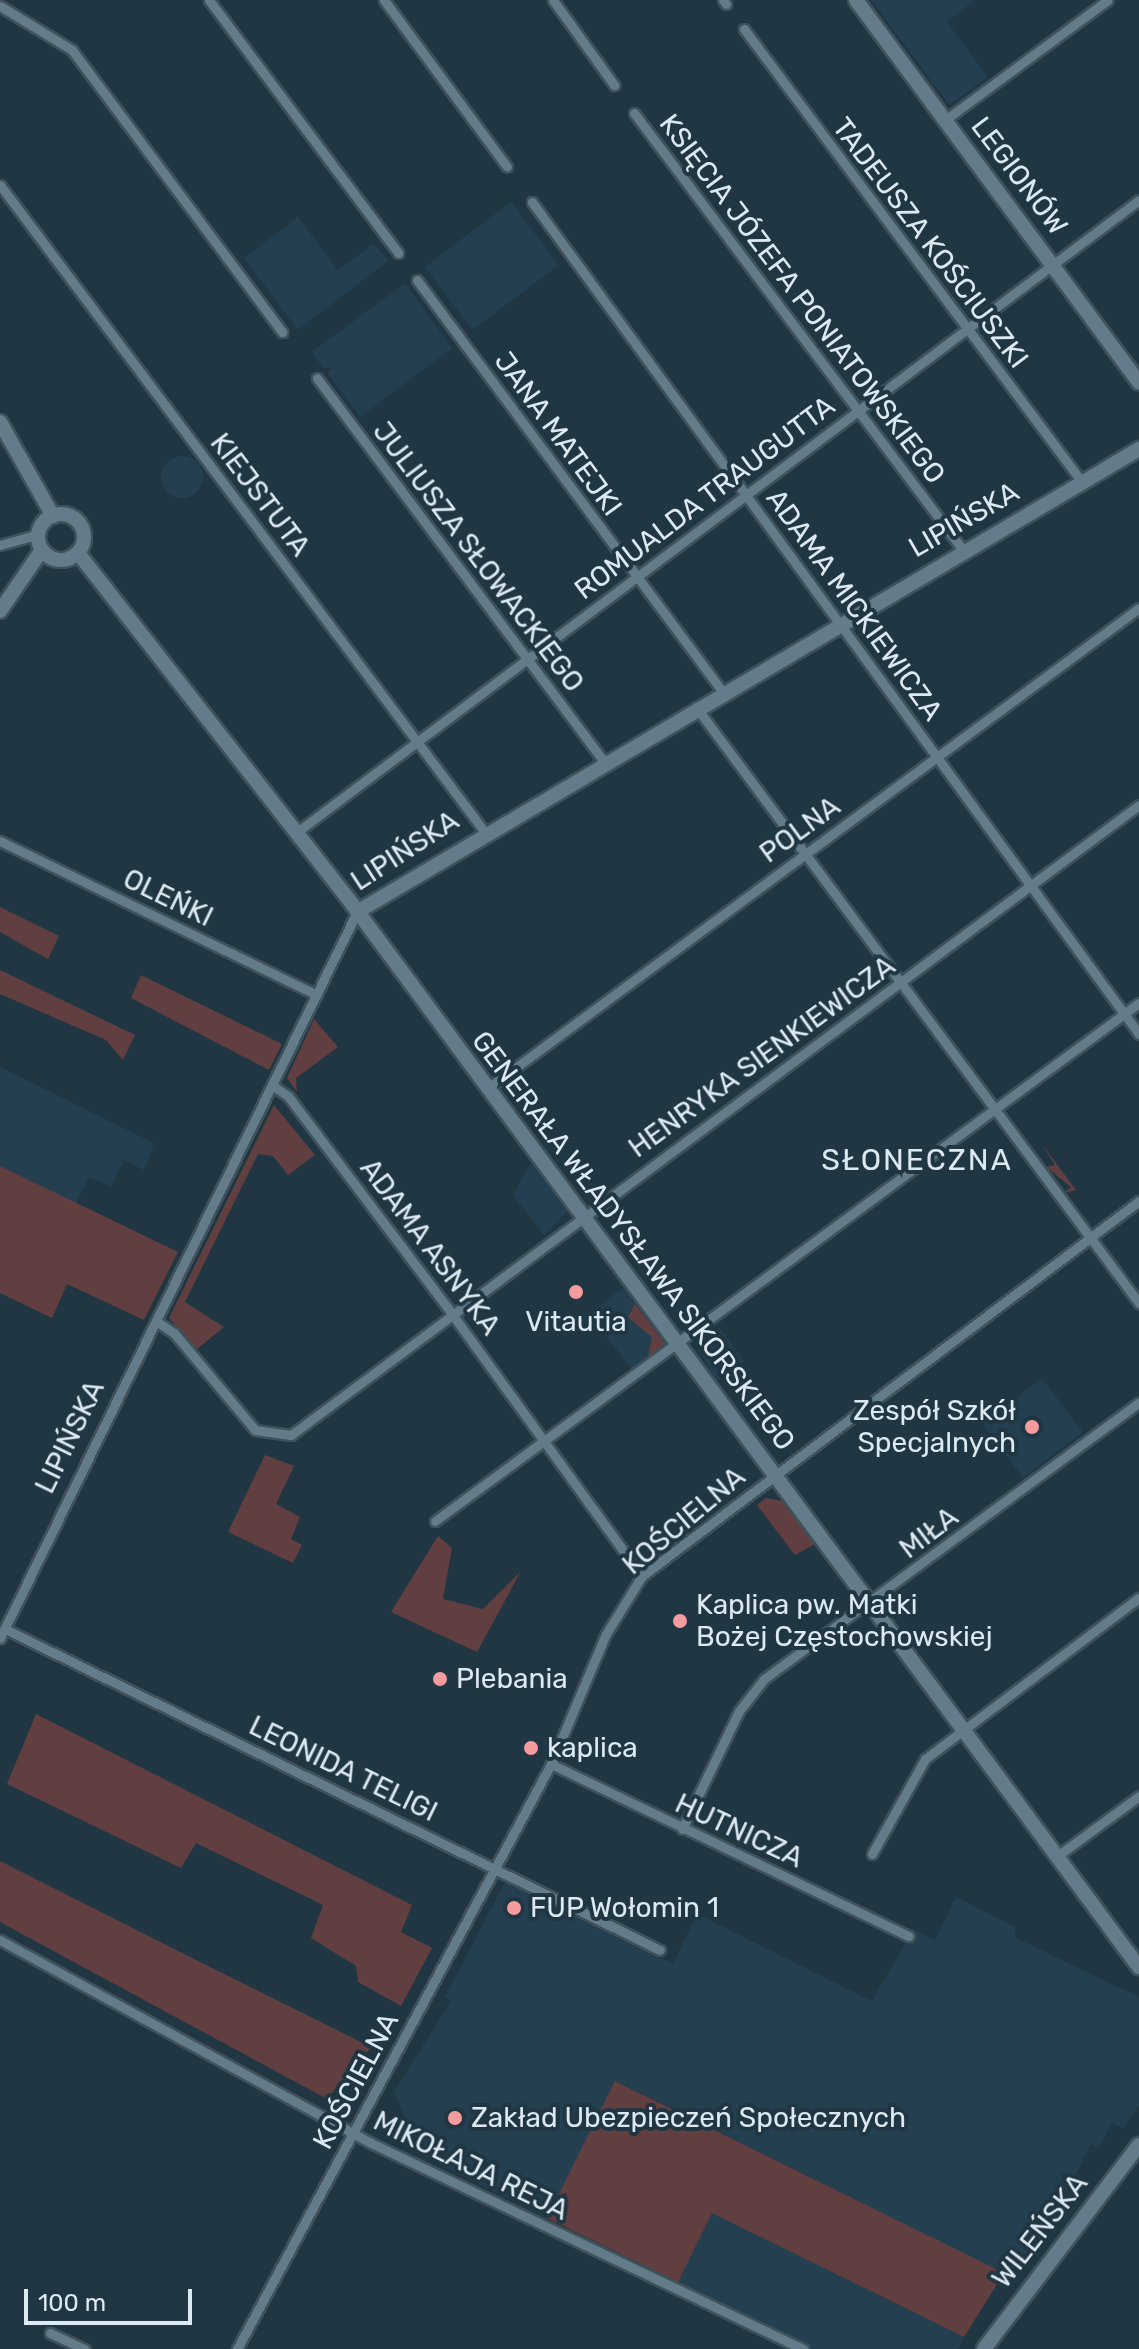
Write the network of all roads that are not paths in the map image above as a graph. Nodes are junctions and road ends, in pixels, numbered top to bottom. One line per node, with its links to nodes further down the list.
1 (209, 0): 15 (street)
2 (384, 0): 11 (street)
3 (553, 0): 8 (street)
4 (856, 0): 10 (street, LEGIONÓW)
5 (1108, 0): 10 (street)
6 (0, 6): 19 (street)
7 (744, 29): 18 (street, TADEUSZA KOŚCIUSZKI)
8 (614, 85)
9 (634, 113): 22 (street, KSIĘCIA JÓZEFA PONIATOWSKIEGO)
10 (945, 120): 16 (street, LEGIONÓW)
11 (507, 167)
12 (0, 185): 40 (street, KIEJSTUTA)
13 (1139, 200): 16 (street, ROMUALDA TRAUGUTTA)
14 (532, 202): 26 (street, ADAMA MICKIEWICZA)
15 (398, 253)
16 (1051, 263): 18 (street, ROMUALDA TRAUGUTTA); 21 (street, LEGIONÓW)
17 (417, 280): 33 (street, JANA MATEJKI)
18 (966, 329): 22 (street, ROMUALDA TRAUGUTTA); 25 (street, TADEUSZA KOŚCIUSZKI)
19 (282, 332)
20 (317, 378): 37 (street, JULIUSZA SŁOWACKIEGO)
21 (1139, 383)
22 (856, 410): 26 (street, ROMUALDA TRAUGUTTA); 31 (street, KSIĘCIA JÓZEFA PONIATOWSKIEGO)
23 (0, 422): 27 (street)
24 (1139, 449): 25 (street, LIPIŃSKA)
25 (1082, 482): 31 (street, LIPIŃSKA)
26 (746, 492): 33 (street, ROMUALDA TRAUGUTTA); 36 (street, ADAMA MICKIEWICZA)
27 (53, 516): 28 (street); 32 (street)
28 (39, 534): 29 (street); 30 (street)
29 (0, 545)
30 (42, 550): 32 (street); 35 (street)
31 (963, 550): 36 (street, LIPIŃSKA)
32 (78, 553): 45 (street, GENERAŁA WŁADYSŁAWA SIKORSKIEGO)
33 (637, 578): 37 (street, ROMUALDA TRAUGUTTA); 38 (street, JANA MATEJKI)
34 (1139, 608): 41 (street, POLNA)
35 (0, 611)
36 (839, 623): 38 (street, LIPIŃSKA); 41 (street, ADAMA MICKIEWICZA)
37 (527, 659): 40 (street, ROMUALDA TRAUGUTTA); 42 (street, JULIUSZA SŁOWACKIEGO)
38 (722, 691): 39 (street, LIPIŃSKA)
39 (696, 707): 42 (street, LIPIŃSKA); 47 (street)
40 (417, 740): 44 (street, KIEJSTUTA); 45 (street, ROMUALDA TRAUGUTTA)
41 (936, 757): 47 (street, POLNA); 48 (street, ADAMA MICKIEWICZA)
42 (604, 762): 44 (street, LIPIŃSKA)
43 (1139, 805): 48 (street, HENRYKA SIENKIEWICZA)
44 (484, 831): 49 (street, LIPIŃSKA)
45 (297, 832): 49 (street, GENERAŁA WŁADYSŁAWA SIKORSKIEGO)
46 (0, 841): 51 (street, OLEŃKI)
47 (806, 854): 50 (street); 56 (street, POLNA)
48 (1031, 886): 50 (street, HENRYKA SIENKIEWICZA); 53 (street, ADAMA MICKIEWICZA)
49 (357, 912): 51 (street, LIPIŃSKA); 56 (street, GENERAŁA WŁADYSŁAWA SIKORSKIEGO)
50 (902, 982): 57 (street); 59 (street, HENRYKA SIENKIEWICZA)
51 (317, 995): 55 (street, LIPIŃSKA)
52 (1139, 1003): 53 (street)
53 (1125, 1014): 54 (street, ADAMA MICKIEWICZA); 57 (street)
54 (1139, 1034)
55 (272, 1085): 62 (street, ADAMA ASNYKA); 63 (street, LIPIŃSKA)
56 (488, 1088): 59 (street, GENERAŁA WŁADYSŁAWA SIKORSKIEGO)
57 (995, 1109): 60 (street); 64 (street)
58 (1139, 1201): 60 (street, KOŚCIELNA)
59 (582, 1218): 62 (street, HENRYKA SIENKIEWICZA); 64 (street, GENERAŁA WŁADYSŁAWA SIKORSKIEGO)
60 (1090, 1237): 61 (street); 67 (street, KOŚCIELNA)
61 (1139, 1303)
62 (452, 1314): 63 (street, HENRYKA SIENKIEWICZA); 66 (street, ADAMA ASNYKA)
63 (156, 1321): 72 (street, LIPIŃSKA)
64 (678, 1346): 66 (street); 67 (street, GENERAŁA WŁADYSŁAWA SIKORSKIEGO)
65 (1139, 1403): 71 (street, MIŁA)
66 (544, 1444): 68 (street); 69 (street, ADAMA ASNYKA)
67 (774, 1475): 69 (street, KOŚCIELNA); 71 (street, GENERAŁA WŁADYSŁAWA SIKORSKIEGO)
68 (435, 1521)
69 (642, 1576): 74 (street, KOŚCIELNA)
70 (1139, 1598): 73 (street)
71 (870, 1604): 73 (street, GENERAŁA WŁADYSŁAWA SIKORSKIEGO); 76 (street, MIŁA)
72 (3, 1634): 79 (street, LEONIDA TELIGI)
73 (962, 1730): 77 (street); 78 (street, GENERAŁA WŁADYSŁAWA SIKORSKIEGO)
74 (551, 1764): 76 (street, HUTNICZA); 79 (street, KOŚCIELNA)
75 (1139, 1796): 78 (street)
76 (682, 1829): 80 (street, HUTNICZA)
77 (872, 1854)
78 (1056, 1857): 83 (street, GENERAŁA WŁADYSŁAWA SIKORSKIEGO)
79 (495, 1868): 82 (street, LEONIDA TELIGI); 84 (street, KOŚCIELNA)
80 (909, 1936)
81 (0, 1940): 84 (street, MIKOŁAJA REJA)
82 (660, 1950)
83 (1139, 1967)
84 (352, 2133): 88 (street, KOŚCIELNA); 89 (street, MIKOŁAJA REJA)
85 (1139, 2145): 90 (street, WILEŃSKA)
86 (50, 2333): 87 (street)
87 (84, 2349)
88 (237, 2349)
89 (803, 2349)
90 (984, 2349)

